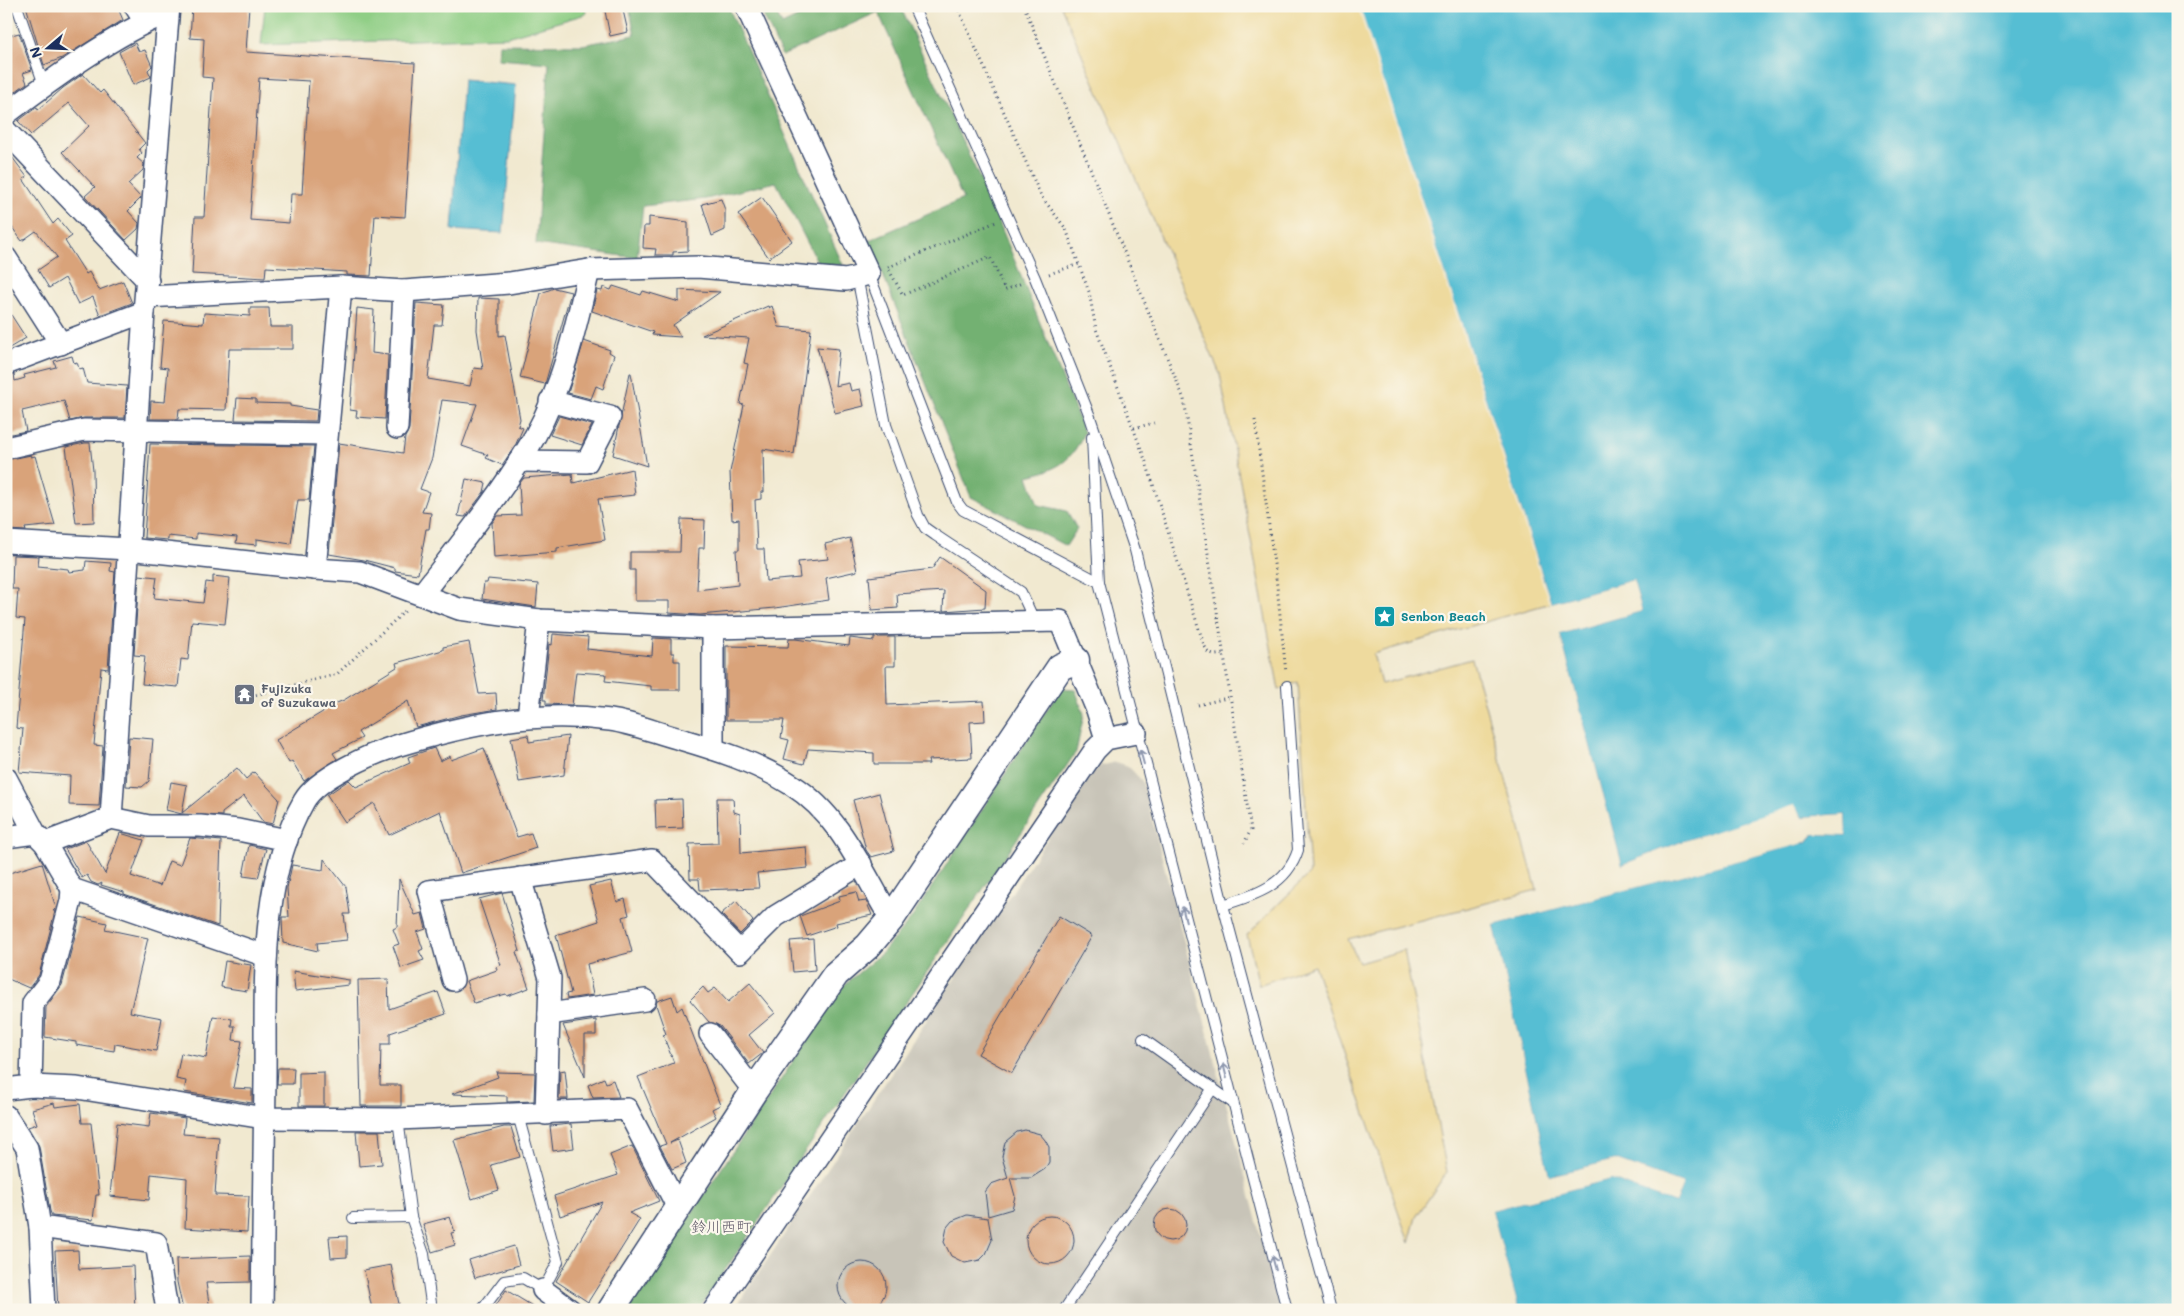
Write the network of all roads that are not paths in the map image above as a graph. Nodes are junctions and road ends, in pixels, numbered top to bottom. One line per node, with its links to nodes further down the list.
1 (16, 6): 6 (lane)
2 (746, 6): 11 (street)
3 (913, 6): 18 (lane)
4 (168, 10): 5 (street); 14 (street)
5 (140, 14): 6 (street)
6 (44, 85): 7 (street)
7 (6, 114)
8 (6, 131): 14 (street)
9 (6, 258): 15 (street)
10 (590, 270): 11 (street); 13 (street); 17 (street)
11 (863, 275): 27 (lane); 30 (lane)
12 (341, 287): 13 (street); 14 (street); 21 (street)
13 (404, 291): 19 (street)
14 (146, 297): 15 (street); 20 (street)
15 (61, 344): 16 (street)
16 (6, 364)
17 (550, 401): 23 (street); 23 (street)
18 (1089, 414): 27 (lane); 46 (lane)
19 (397, 428)
20 (136, 430): 21 (street); 22 (street); 25 (street)
21 (327, 434): 26 (street)
22 (6, 448)
23 (519, 462): 28 (street)
24 (6, 542): 25 (street)
25 (128, 549): 26 (street); 39 (street)
26 (315, 569): 28 (street)
27 (1099, 582): 35 (lane)
28 (422, 594): 29 (street)
29 (538, 620): 31 (street); 34 (street)
30 (1035, 622): 31 (street); 32 (street)
31 (713, 628): 37 (street)
32 (1076, 660): 36 (street); 47 (street)
33 (1287, 686): 46 (lane)
34 (528, 717): 37 (street); 42 (street)
35 (1136, 733): 36 (street); 58 (lane, one-way to 35)
36 (1106, 739): 76 (street)
37 (713, 749): 43 (street)
38 (6, 778): 41 (street)
39 (111, 818): 41 (street); 42 (street)
40 (6, 837): 41 (street)
41 (40, 838): 45 (street)
42 (287, 840): 48 (street)
43 (861, 864): 44 (street); 47 (street)
44 (520, 878): 49 (street); 51 (street)
45 (72, 890): 48 (street); 54 (street)
46 (1223, 905): 79 (lane)
47 (891, 919): 57 (street)
48 (266, 956): 62 (street)
49 (453, 980)
50 (645, 1000): 51 (street)
51 (549, 1014): 59 (street)
52 (710, 1034): 57 (street)
53 (1143, 1039): 55 (lane)
54 (31, 1086): 56 (street); 62 (street)
55 (1213, 1088): 58 (lane); 77 (lane)
56 (6, 1089)
57 (754, 1091): 64 (street)
58 (1233, 1104): 78 (lane, one-way to 58)
59 (546, 1114): 60 (street); 64 (street)
60 (518, 1115): 63 (street); 68 (lane)
61 (6, 1116): 67 (street)
62 (264, 1118): 63 (street); 71 (street)
63 (398, 1119): 65 (lane)
64 (677, 1206): 75 (street)
65 (411, 1217): 66 (lane); 72 (lane)
66 (353, 1218)
67 (40, 1227): 69 (street); 70 (street)
68 (543, 1290): 73 (lane); 74 (street)
69 (44, 1310)
70 (167, 1310)
71 (262, 1310)
72 (432, 1310)
73 (482, 1310)
74 (570, 1310)
75 (611, 1310)
76 (714, 1310)
77 (1064, 1310)
78 (1287, 1310)
79 (1331, 1310)

